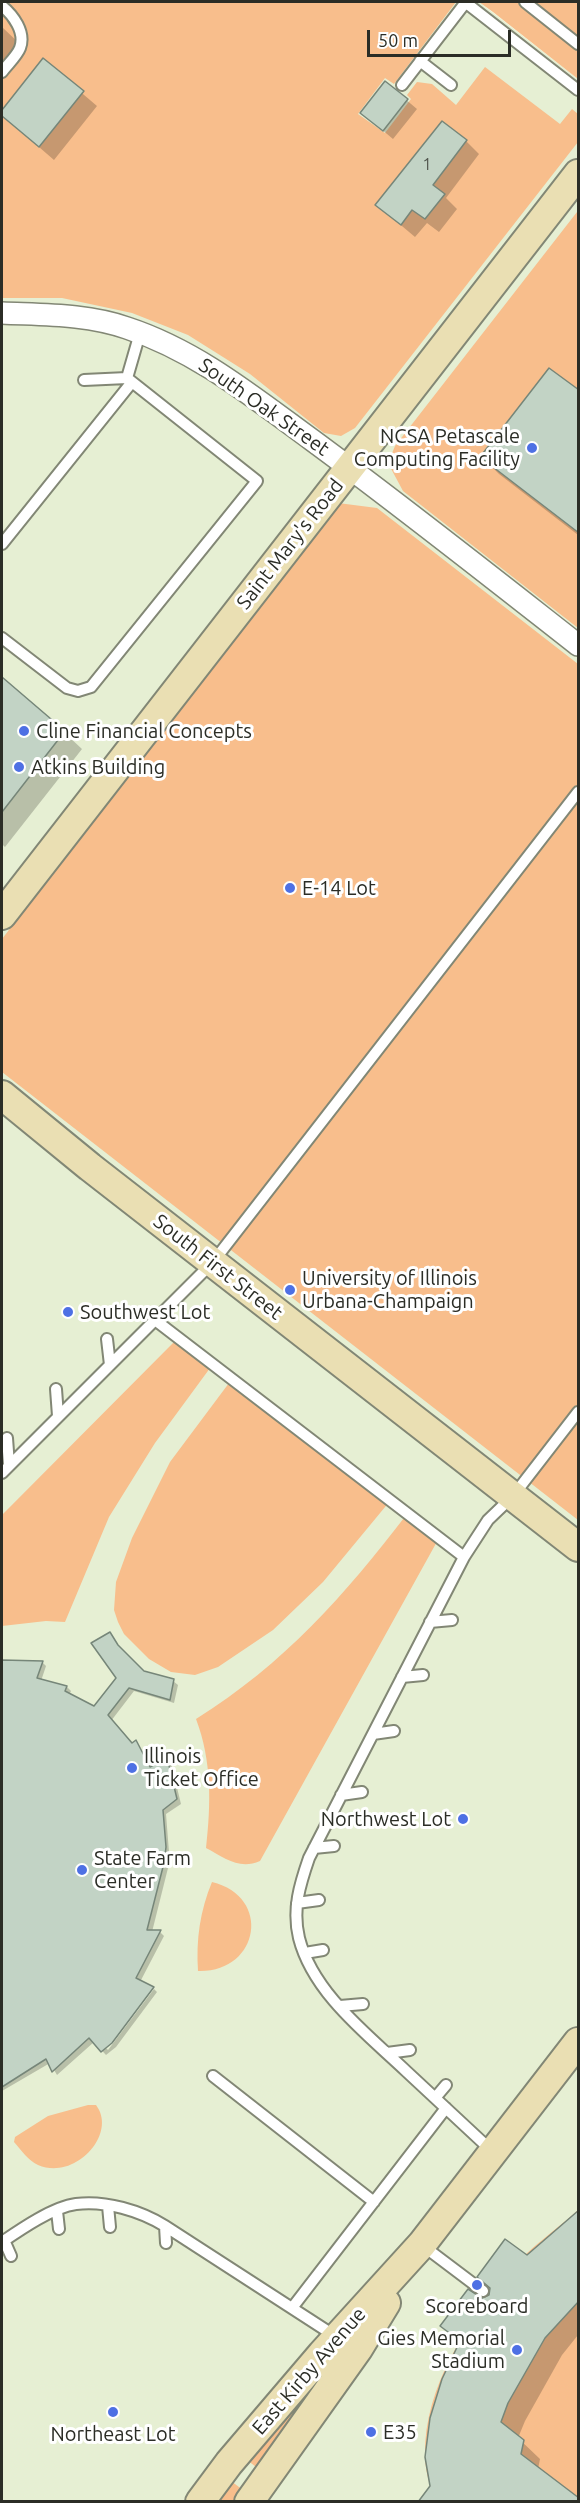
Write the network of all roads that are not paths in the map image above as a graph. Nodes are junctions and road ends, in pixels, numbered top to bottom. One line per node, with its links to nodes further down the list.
1 (465, 2): 5 (lane); 9 (lane)
2 (525, 2): 4 (lane)
3 (2, 6): 6 (lane)
4 (579, 44)
5 (420, 61): 7 (lane); 8 (lane)
6 (2, 72)
7 (402, 85)
8 (451, 85)
9 (579, 90)
10 (579, 174): 15 (main road, Saint Mary's Road)
11 (2, 314): 12 (street, South Oak Street)
12 (140, 333): 14 (lane); 15 (street, South Oak Street)
13 (84, 380): 14 (lane)
14 (129, 380): 16 (lane); 17 (lane)
15 (349, 467): 18 (street, South Oak Street); 20 (main road, Saint Mary's Road)
16 (2, 544)
17 (2, 638)
18 (579, 645)
19 (579, 792): 22 (lane)
20 (2, 915)
21 (2, 1095): 22 (main road, South First Street)
22 (213, 1262): 23 (lane); 31 (main road, South First Street)
23 (155, 1320): 25 (lane); 33 (lane)
24 (107, 1339): 25 (lane)
25 (110, 1365): 28 (lane)
26 (56, 1389): 28 (lane)
27 (579, 1412): 31 (lane)
28 (58, 1416): 30 (lane)
29 (7, 1438): 30 (lane)
30 (5, 1469)
31 (513, 1497): 32 (main road, South First Street); 33 (lane)
32 (579, 1547)
33 (464, 1557): 35 (lane)
34 (452, 1620): 35 (lane)
35 (430, 1622): 37 (lane)
36 (423, 1675): 37 (lane)
37 (402, 1677): 39 (lane)
38 (394, 1731): 39 (lane)
39 (373, 1734): 41 (lane)
40 (362, 1792): 41 (lane)
41 (341, 1796): 43 (lane)
42 (334, 1845): 43 (lane)
43 (314, 1848): 45 (lane)
44 (319, 1900): 45 (lane)
45 (297, 1903): 47 (lane)
46 (323, 1950): 47 (lane)
47 (305, 1953): 49 (lane)
48 (363, 2004): 49 (lane)
49 (340, 2007): 52 (lane)
50 (579, 2042): 57 (main road, East Kirby Avenue)
51 (410, 2050): 52 (lane)
52 (387, 2053): 55 (lane)
53 (213, 2076): 58 (lane)
54 (446, 2085): 55 (lane)
55 (435, 2098): 56 (lane)
56 (446, 2108): 57 (lane); 58 (lane)
57 (493, 2153): 66 (main road, East Kirby Avenue)
58 (374, 2202): 69 (lane)
59 (108, 2206): 60 (lane); 61 (lane); 62 (lane)
60 (57, 2211): 63 (lane); 64 (lane)
61 (165, 2226): 65 (lane); 69 (lane)
62 (110, 2227)
63 (59, 2229)
64 (3, 2241): 67 (lane)
65 (166, 2243)
66 (422, 2244): 68 (lane); 70 (main road, East Kirby Avenue); 72 (main road, East Kirby Avenue)
67 (11, 2256)
68 (483, 2291)
69 (292, 2308): 70 (lane)
70 (338, 2337): 71 (main road, East Kirby Avenue)
71 (201, 2502)
72 (249, 2502)

